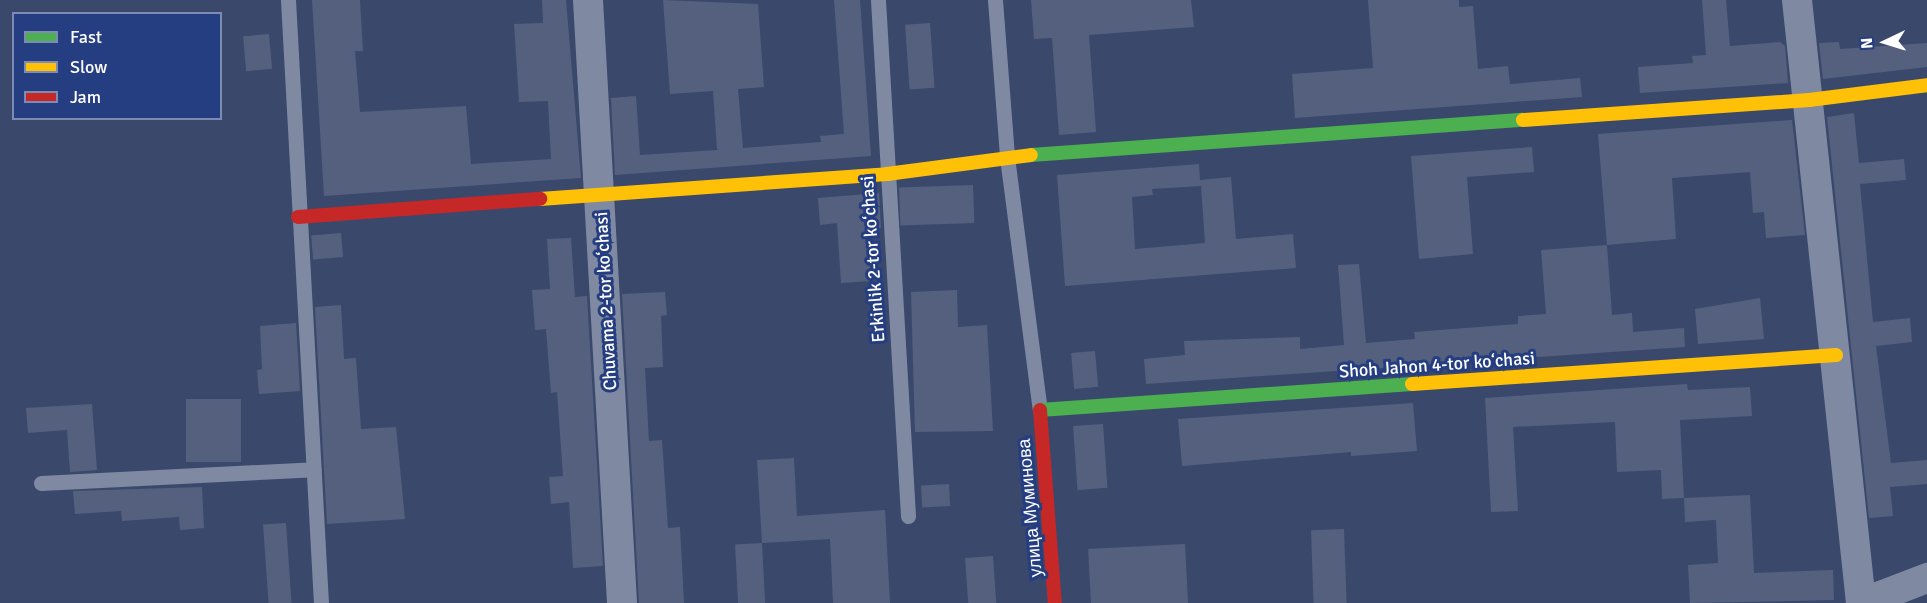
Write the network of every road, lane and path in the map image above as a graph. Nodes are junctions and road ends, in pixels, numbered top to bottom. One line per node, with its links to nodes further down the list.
1 (288, 0): 11 (lane)
2 (588, 0): 10 (street, Chuvama 2-tor koʻchasi)
3 (878, 0): 9 (lane, Erkinlik 2-tor koʻchasi)
4 (994, 0): 8 (lane)
5 (1797, 0): 7 (street)
6 (1927, 85): 7 (street)
7 (1809, 100): 8 (street); 12 (street)
8 (1007, 157): 9 (street); 13 (lane)
9 (887, 174): 10 (street); 16 (lane, Erkinlik 2-tor koʻchasi)
10 (600, 195): 11 (street); 19 (street, Chuvama 2-tor koʻchasi)
11 (298, 217): 14 (lane)
12 (1836, 355): 13 (street, Shoh Jahon 4-tor koʻchasi); 21 (street)
13 (1040, 410): 20 (street, улица Муминова)
14 (314, 469): 15 (lane); 18 (lane)
15 (41, 483)
16 (908, 516)
17 (1927, 578): 21 (street)
18 (321, 603)
19 (621, 603)
20 (1055, 603)
21 (1862, 603)

